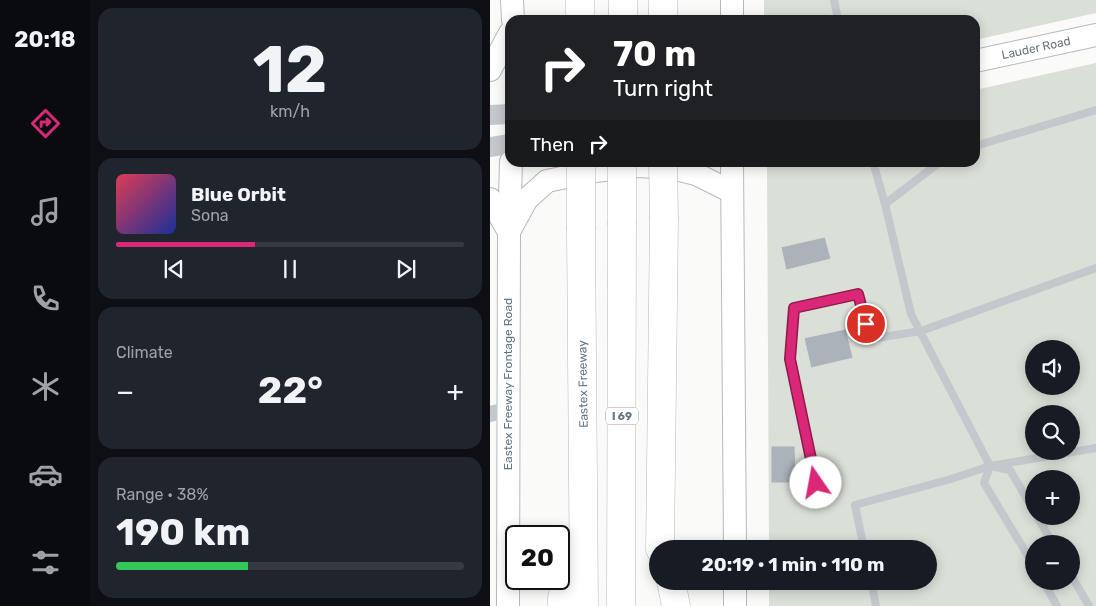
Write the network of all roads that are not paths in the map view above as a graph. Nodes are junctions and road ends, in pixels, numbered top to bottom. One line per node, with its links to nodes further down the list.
1 (512, 0): 3 (main road)
2 (834, 0): 4 (lane)
3 (513, 15)
4 (837, 15)
5 (1096, 35): 7 (main road, Lauder Road)
6 (505, 42): 8 (main road)
7 (980, 60)
8 (490, 70)
9 (1096, 110): 13 (lane)
10 (505, 114): 11 (street)
11 (490, 115)
12 (505, 145): 14 (street)
13 (980, 145)
14 (490, 147)
15 (511, 167): 27 (main road, Eastex Freeway Frontage Road)
16 (581, 167): 36 (highway, Eastex Freeway, bridge)
17 (622, 167): 51 (highway, I 69, bridge)
18 (630, 167): 27 (main road)
19 (656, 167): 24 (main road)
20 (664, 167): 35 (highway, bridge)
21 (732, 167): 24 (main road)
22 (874, 167): 26 (lane)
23 (933, 167): 26 (lane)
24 (732, 192): 39 (main road)
25 (490, 199): 27 (main road)
26 (885, 204): 29 (lane)
27 (508, 232): 30 (main road, Eastex Freeway Frontage Road)
28 (1096, 268): 29 (lane)
29 (921, 331): 32 (lane); 34 (lane)
30 (499, 412): 48 (main road, Eastex Freeway Frontage Road)
31 (1096, 448): 32 (lane)
32 (990, 466): 33 (lane); 40 (lane); 41 (lane)
33 (1025, 496)
34 (820, 501)
35 (659, 518): 37 (highway); 38 (highway)
36 (585, 526): 49 (highway); 50 (highway, Eastex Freeway)
37 (660, 540)
38 (663, 540)
39 (735, 540)
40 (862, 540)
41 (1025, 551)
42 (660, 590): 52 (highway)
43 (673, 590): 53 (highway)
44 (735, 590): 54 (main road)
45 (873, 590): 55 (lane)
46 (1048, 590): 56 (lane)
47 (1080, 590): 57 (lane)
48 (508, 606)
49 (562, 606)
50 (584, 606)
51 (621, 606)
52 (661, 606)
53 (676, 606)
54 (735, 606)
55 (876, 606)
56 (1057, 606)
57 (1089, 606)

